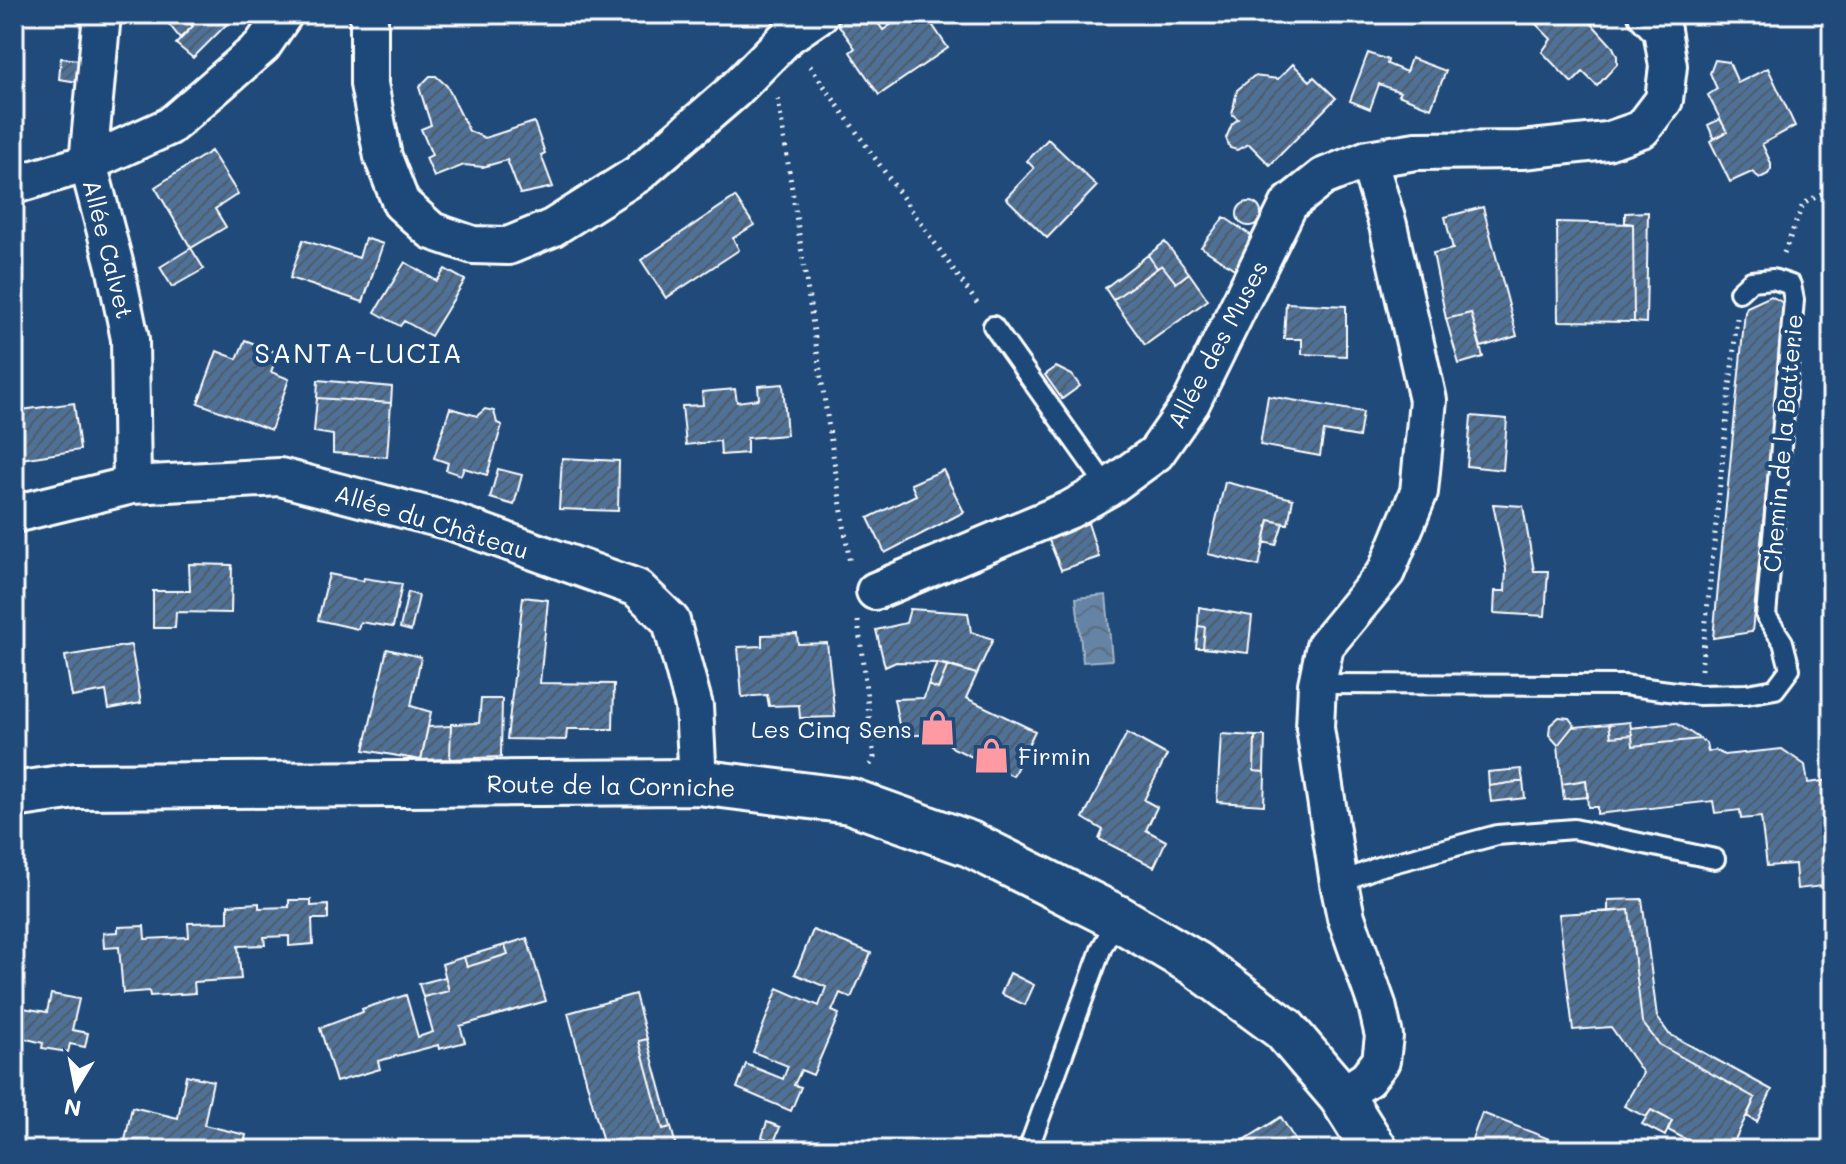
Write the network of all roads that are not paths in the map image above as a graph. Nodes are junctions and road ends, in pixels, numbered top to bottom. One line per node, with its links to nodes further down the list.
1 (102, 14): 7 (street, Allée Calvet)
2 (284, 14): 7 (street)
3 (369, 14): 4 (street)
4 (820, 14)
5 (1647, 14): 6 (street, Allée des Muses)
6 (1368, 159): 12 (street, Allée des Muses); 15 (street)
7 (88, 163): 8 (street); 11 (street, Allée Calvet)
8 (14, 185)
9 (1739, 292): 15 (lane, Chemin de la Batterie)
10 (993, 326): 12 (lane)
11 (132, 485): 13 (street, Allée du Château); 16 (street, Allée du Château)
12 (1108, 488): 14 (street, Allée des Muses)
13 (14, 514)
14 (861, 592)
15 (1317, 684): 19 (street)
16 (698, 782): 17 (main road, Route de la Corniche); 20 (main road, Route de la Corniche)
17 (14, 795)
18 (1715, 859): 19 (lane)
19 (1339, 883): 21 (street)
20 (1118, 918): 21 (main road, Route de la Corniche); 22 (lane)
21 (1341, 1096): 23 (main road, Route de la Corniche)
22 (1028, 1150)
23 (1375, 1150)

